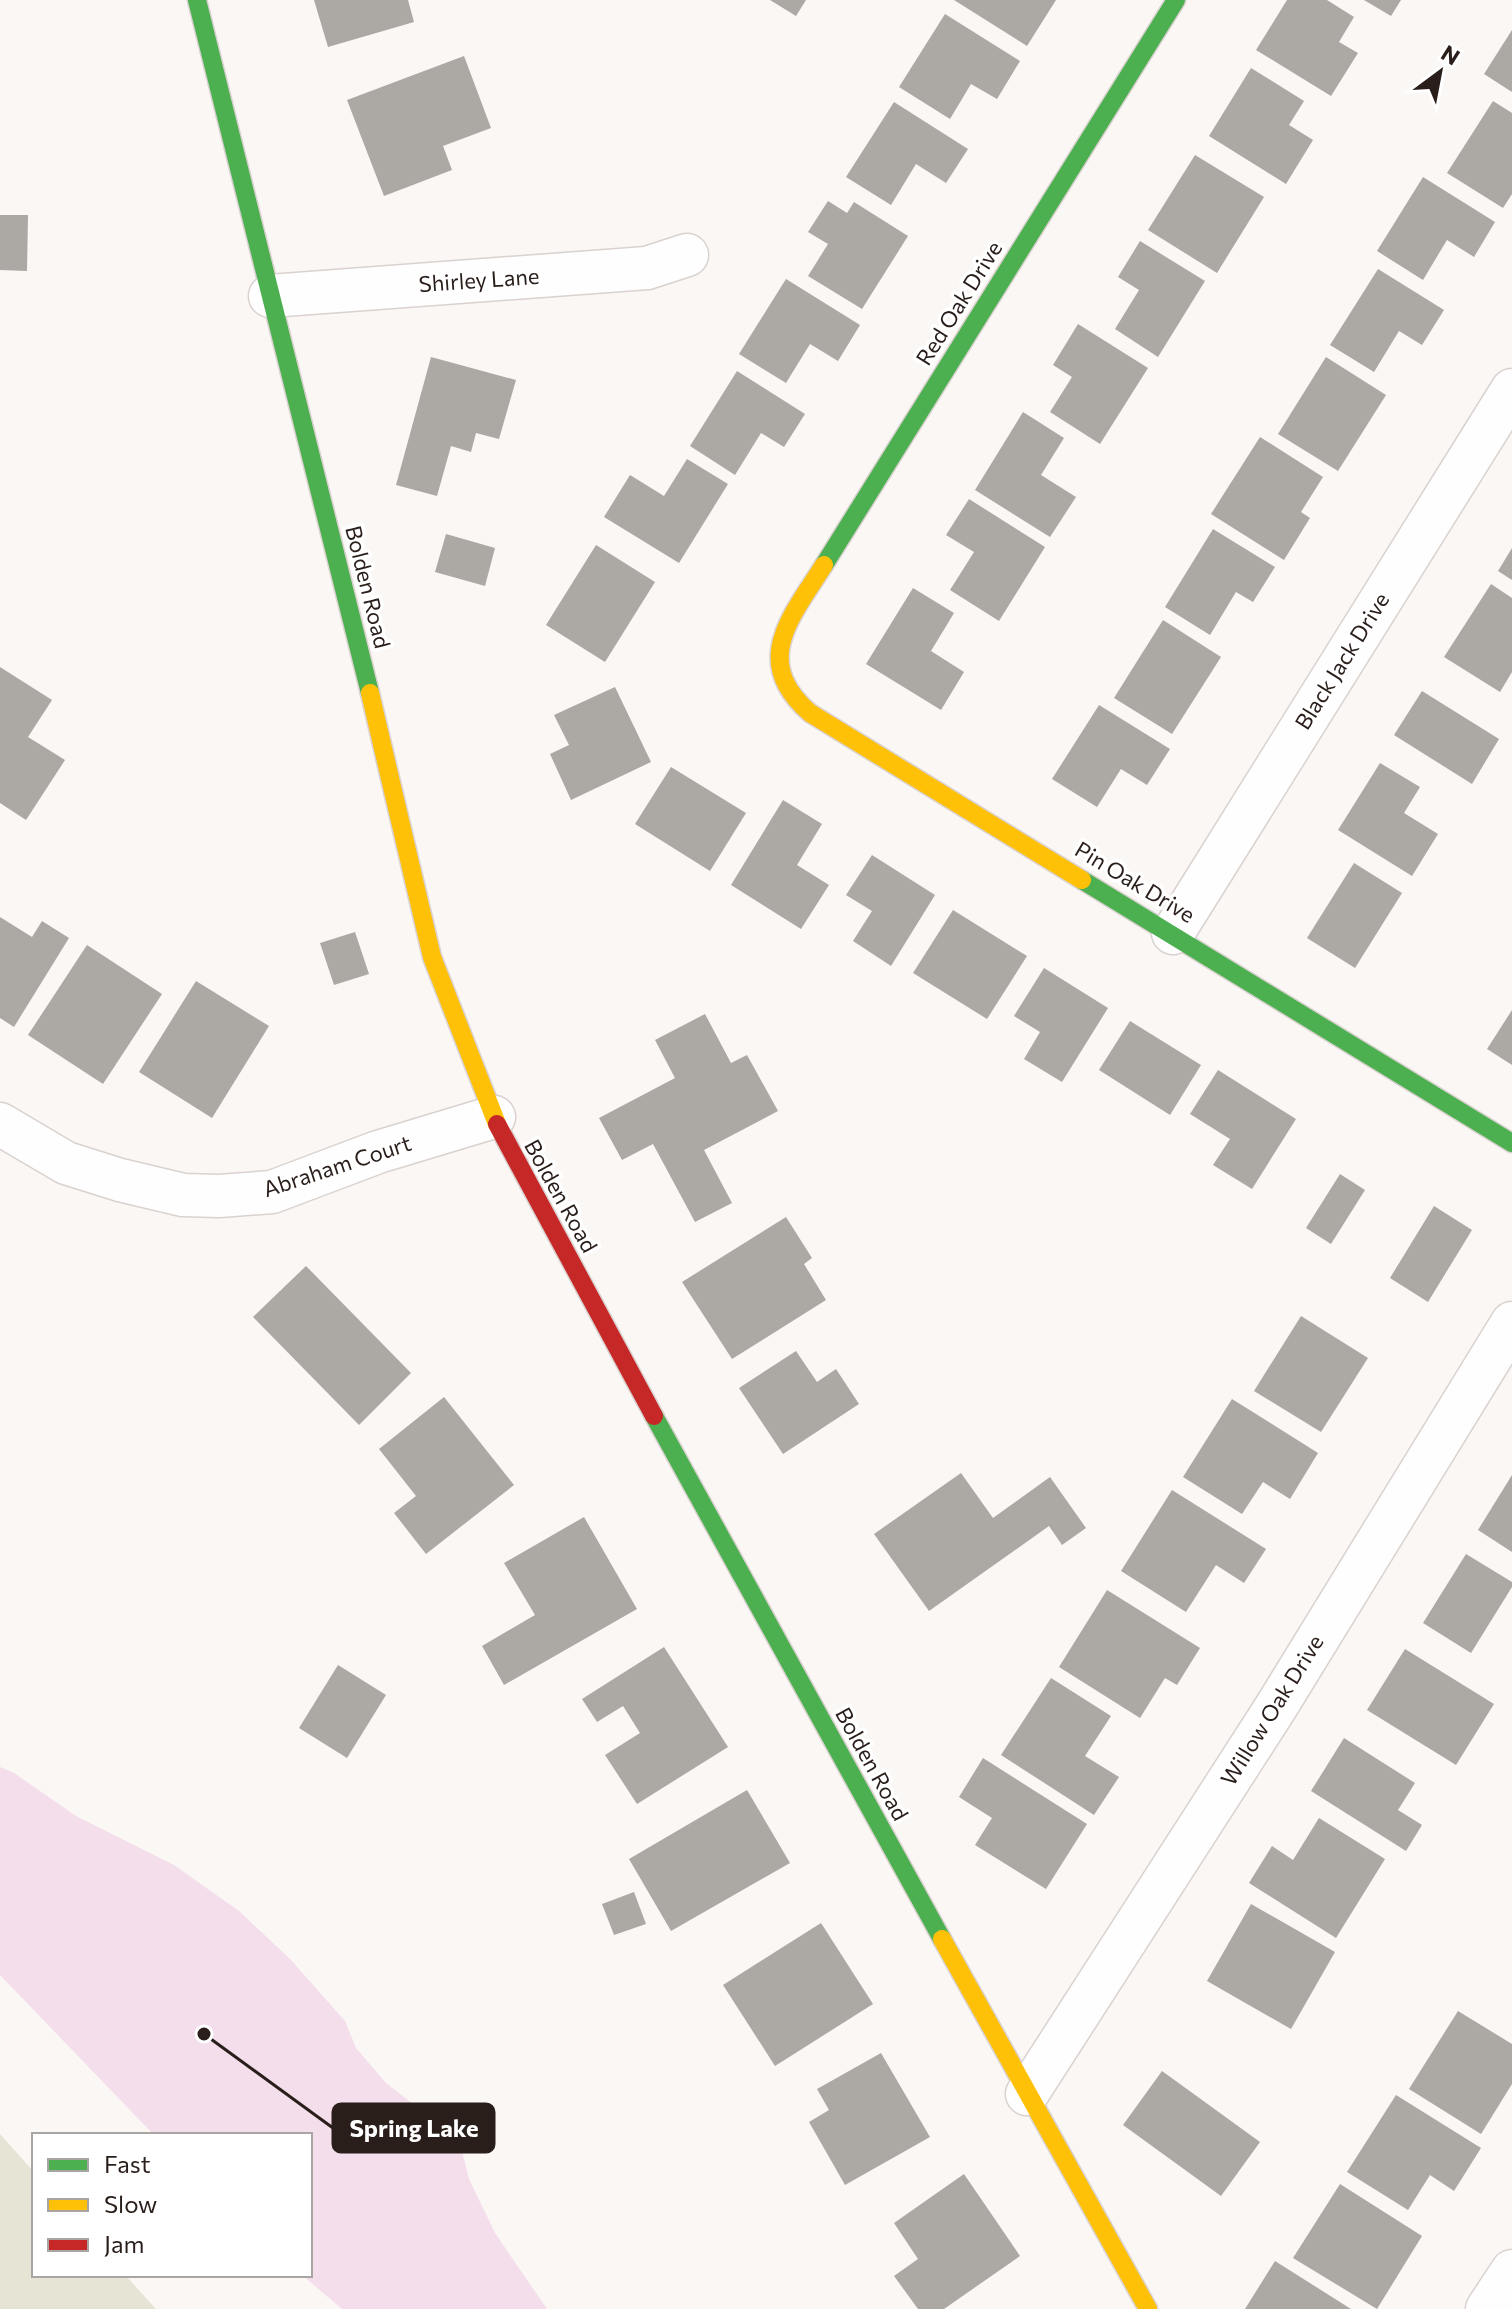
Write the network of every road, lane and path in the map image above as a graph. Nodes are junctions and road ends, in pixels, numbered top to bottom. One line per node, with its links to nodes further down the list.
1 (197, 0): 4 (street, Bolden Road)
2 (1176, 0): 6 (street, Red Oak Drive)
3 (687, 255): 4 (street, Shirley Lane)
4 (270, 296): 8 (street, Bolden Road)
5 (1512, 390): 7 (street, Black Jack Drive)
6 (783, 631): 7 (street, Pin Oak Drive)
7 (1173, 933): 10 (street, Pin Oak Drive)
8 (494, 1117): 9 (street, Abraham Court); 12 (street, Bolden Road)
9 (0, 1124)
10 (1512, 1143)
11 (1512, 1323): 12 (street, Willow Oak Drive)
12 (1027, 2094): 14 (street, Bolden Road)
13 (1512, 2271): 15 (street)
14 (1148, 2309)
15 (1487, 2309)

